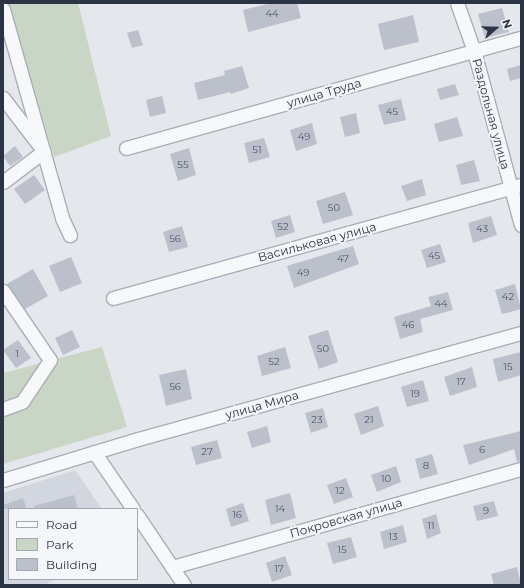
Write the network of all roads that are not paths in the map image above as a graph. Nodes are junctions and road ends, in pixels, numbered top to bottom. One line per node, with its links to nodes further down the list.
1 (457, 3): 4 (street, Раздольная улица)
2 (3, 9): 7 (street)
3 (521, 38): 4 (street, улица Труда)
4 (474, 51): 6 (street, улица Труда); 9 (street, Раздольная улица)
5 (3, 98): 7 (street)
6 (126, 148)
7 (44, 151): 8 (street); 11 (street)
8 (3, 182)
9 (516, 187): 10 (street, Раздольная улица); 13 (street, Васильковая улица)
10 (521, 225)
11 (70, 234)
12 (3, 291): 15 (street)
13 (113, 298)
14 (521, 333): 16 (street, улица Мира)
15 (3, 409)
16 (94, 452): 18 (street, улица Мира); 19 (street)
17 (521, 469): 21 (street, Покровская улица)
18 (3, 480)
19 (132, 508)
20 (138, 516): 21 (street)
21 (172, 567): 22 (street)
22 (184, 585)

